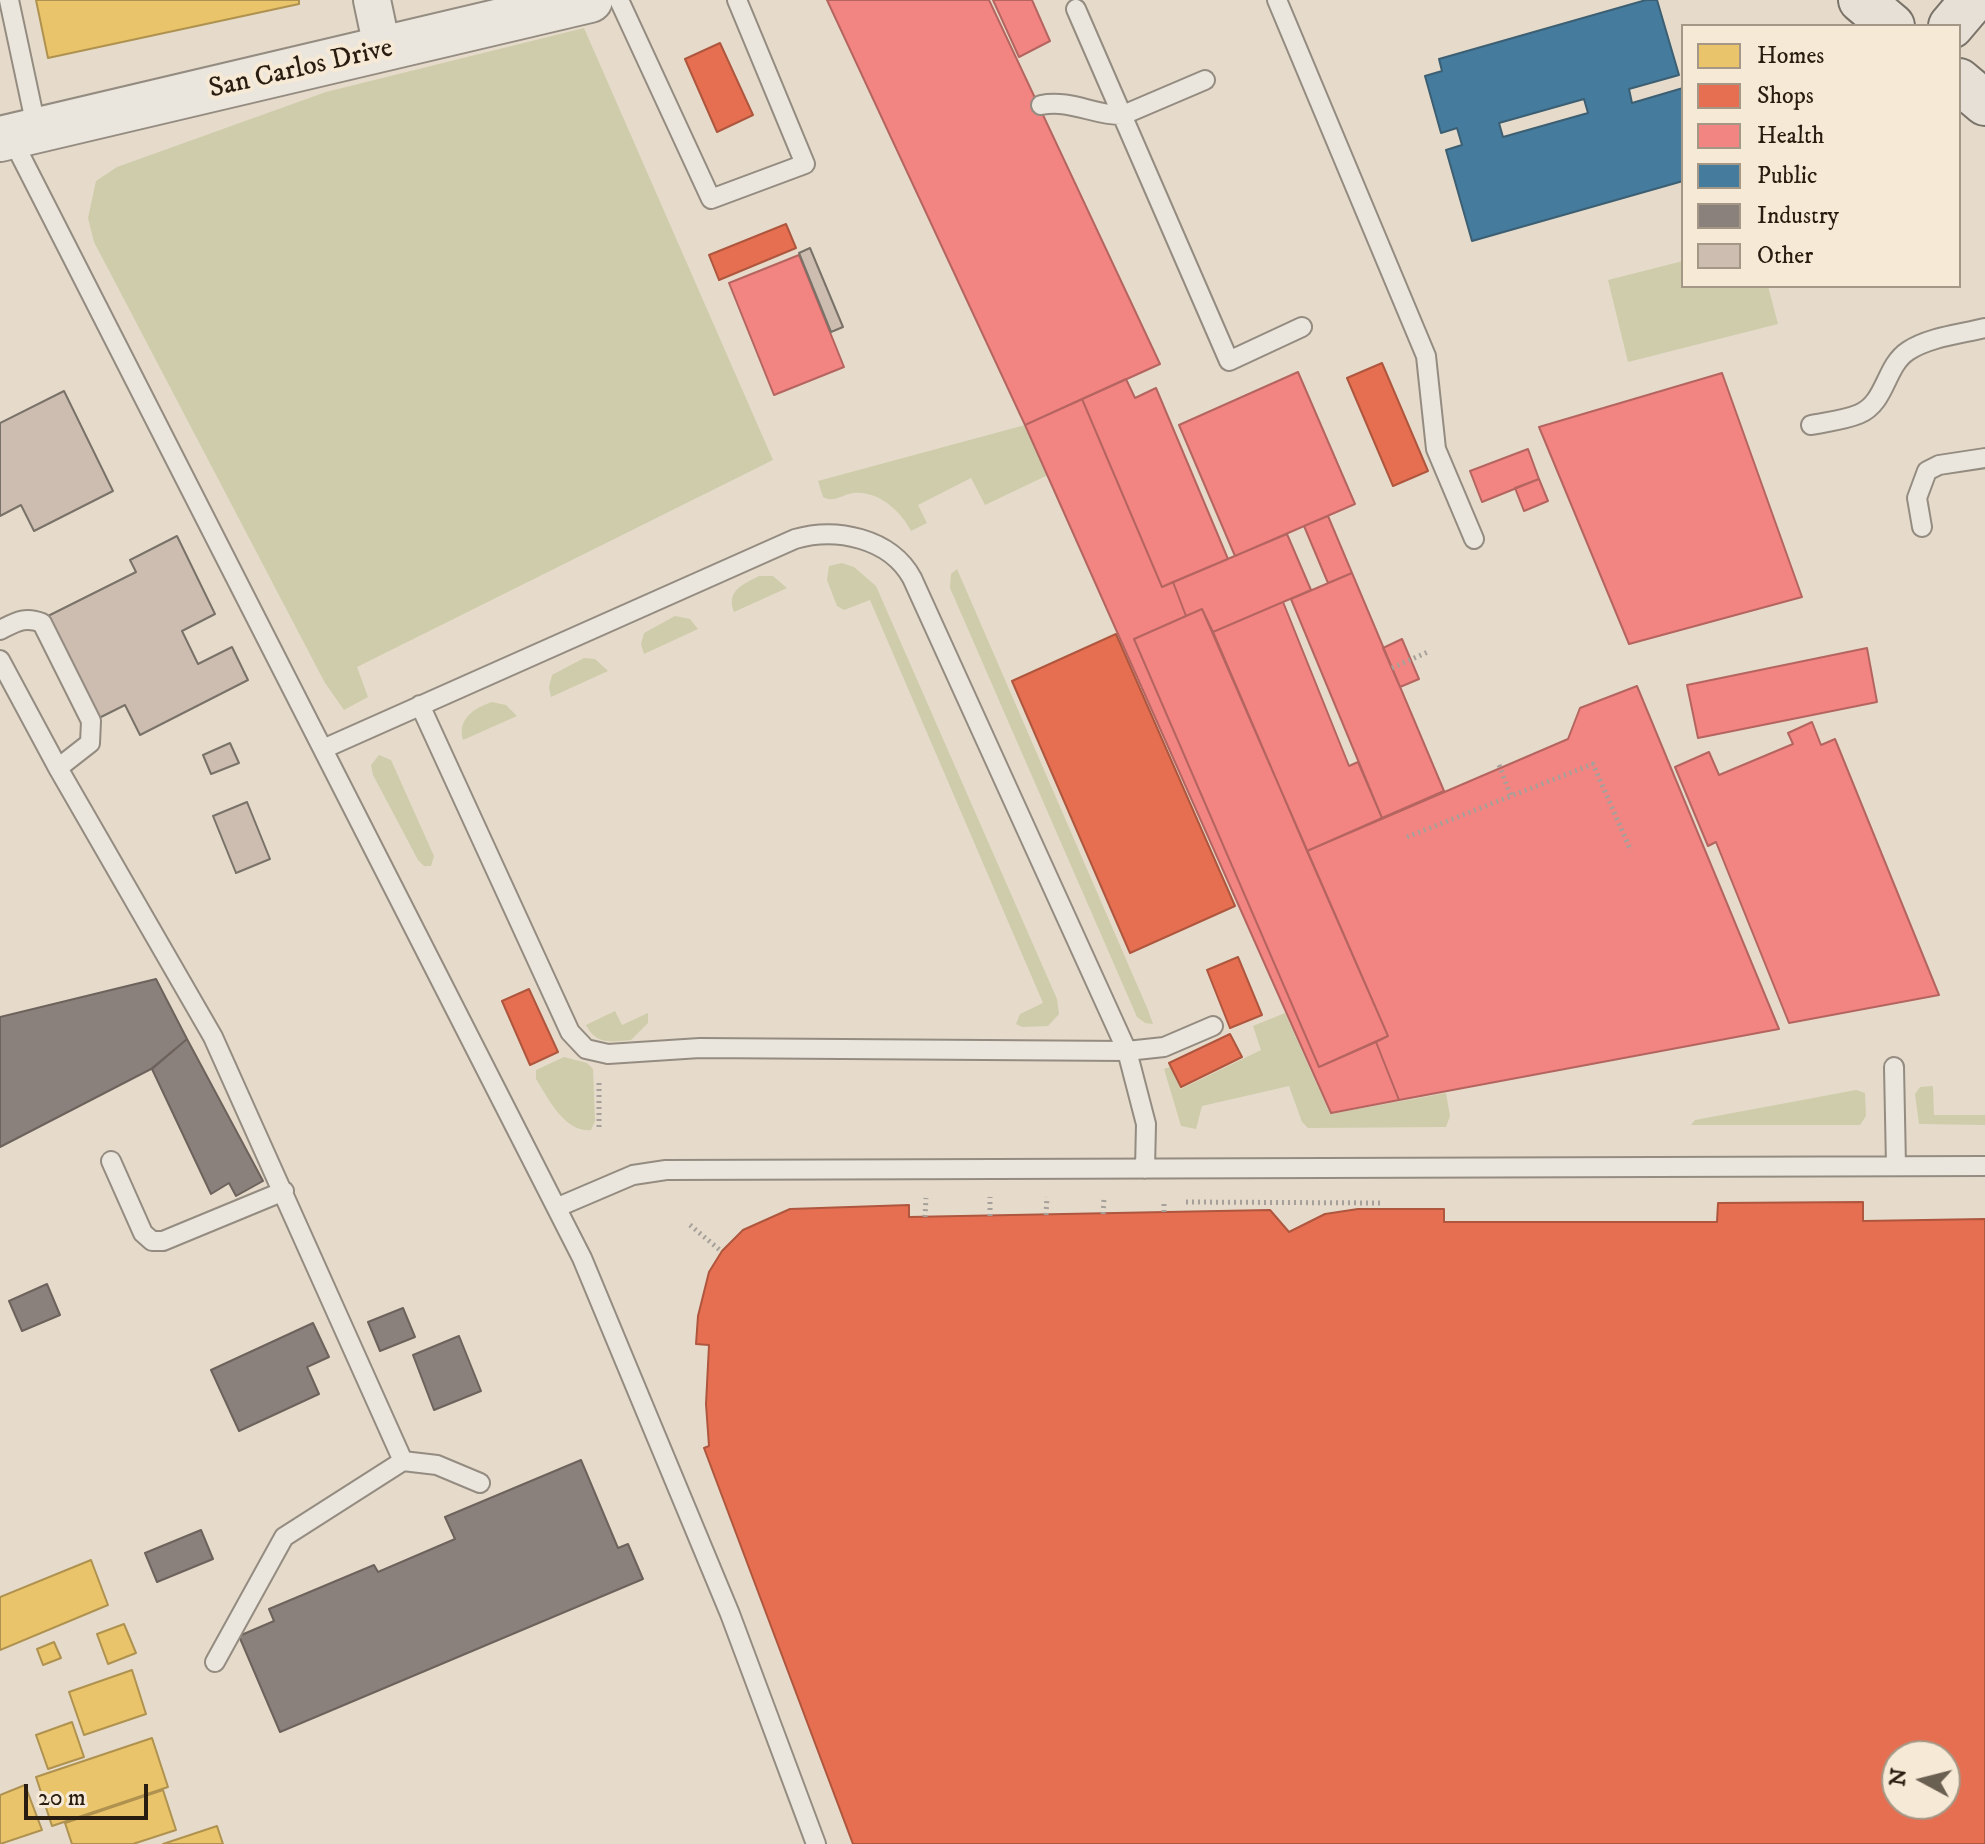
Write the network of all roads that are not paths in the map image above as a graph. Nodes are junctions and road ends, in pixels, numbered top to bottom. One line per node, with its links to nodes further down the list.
1 (9, 0): 16 (lane)
2 (372, 0): 10 (street)
3 (590, 0): 10 (street, San Carlos Drive)
4 (619, 0): 5 (lane)
5 (737, 0)
6 (1277, 0): 22 (lane)
7 (1973, 0): 9 (highway)
8 (1076, 9): 15 (lane)
9 (1953, 24)
10 (383, 52): 16 (street, San Carlos Drive)
11 (1205, 80): 15 (lane)
12 (1961, 83): 13 (highway)
13 (1985, 103)
14 (1041, 105): 15 (lane)
15 (1123, 115): 17 (lane)
16 (16, 136): 26 (lane)
17 (1302, 327)
18 (1985, 328): 19 (lane)
19 (1811, 425)
20 (1985, 458): 21 (lane)
21 (1922, 527)
22 (1474, 539)
23 (0, 630): 27 (lane)
24 (0, 660): 27 (lane)
25 (420, 705): 26 (lane); 29 (lane); 29 (lane)
26 (323, 749): 36 (lane)
27 (58, 768): 35 (lane)
28 (1213, 1026): 29 (lane)
29 (1127, 1051): 34 (lane)
30 (1894, 1067): 32 (lane)
31 (111, 1161): 35 (lane)
32 (1896, 1166): 33 (lane); 34 (lane)
33 (1985, 1166)
34 (1145, 1169): 36 (lane)
35 (284, 1191): 37 (lane)
36 (558, 1207): 40 (lane)
37 (403, 1461): 38 (lane); 39 (lane)
38 (480, 1483)
39 (215, 1662)
40 (816, 1844)

